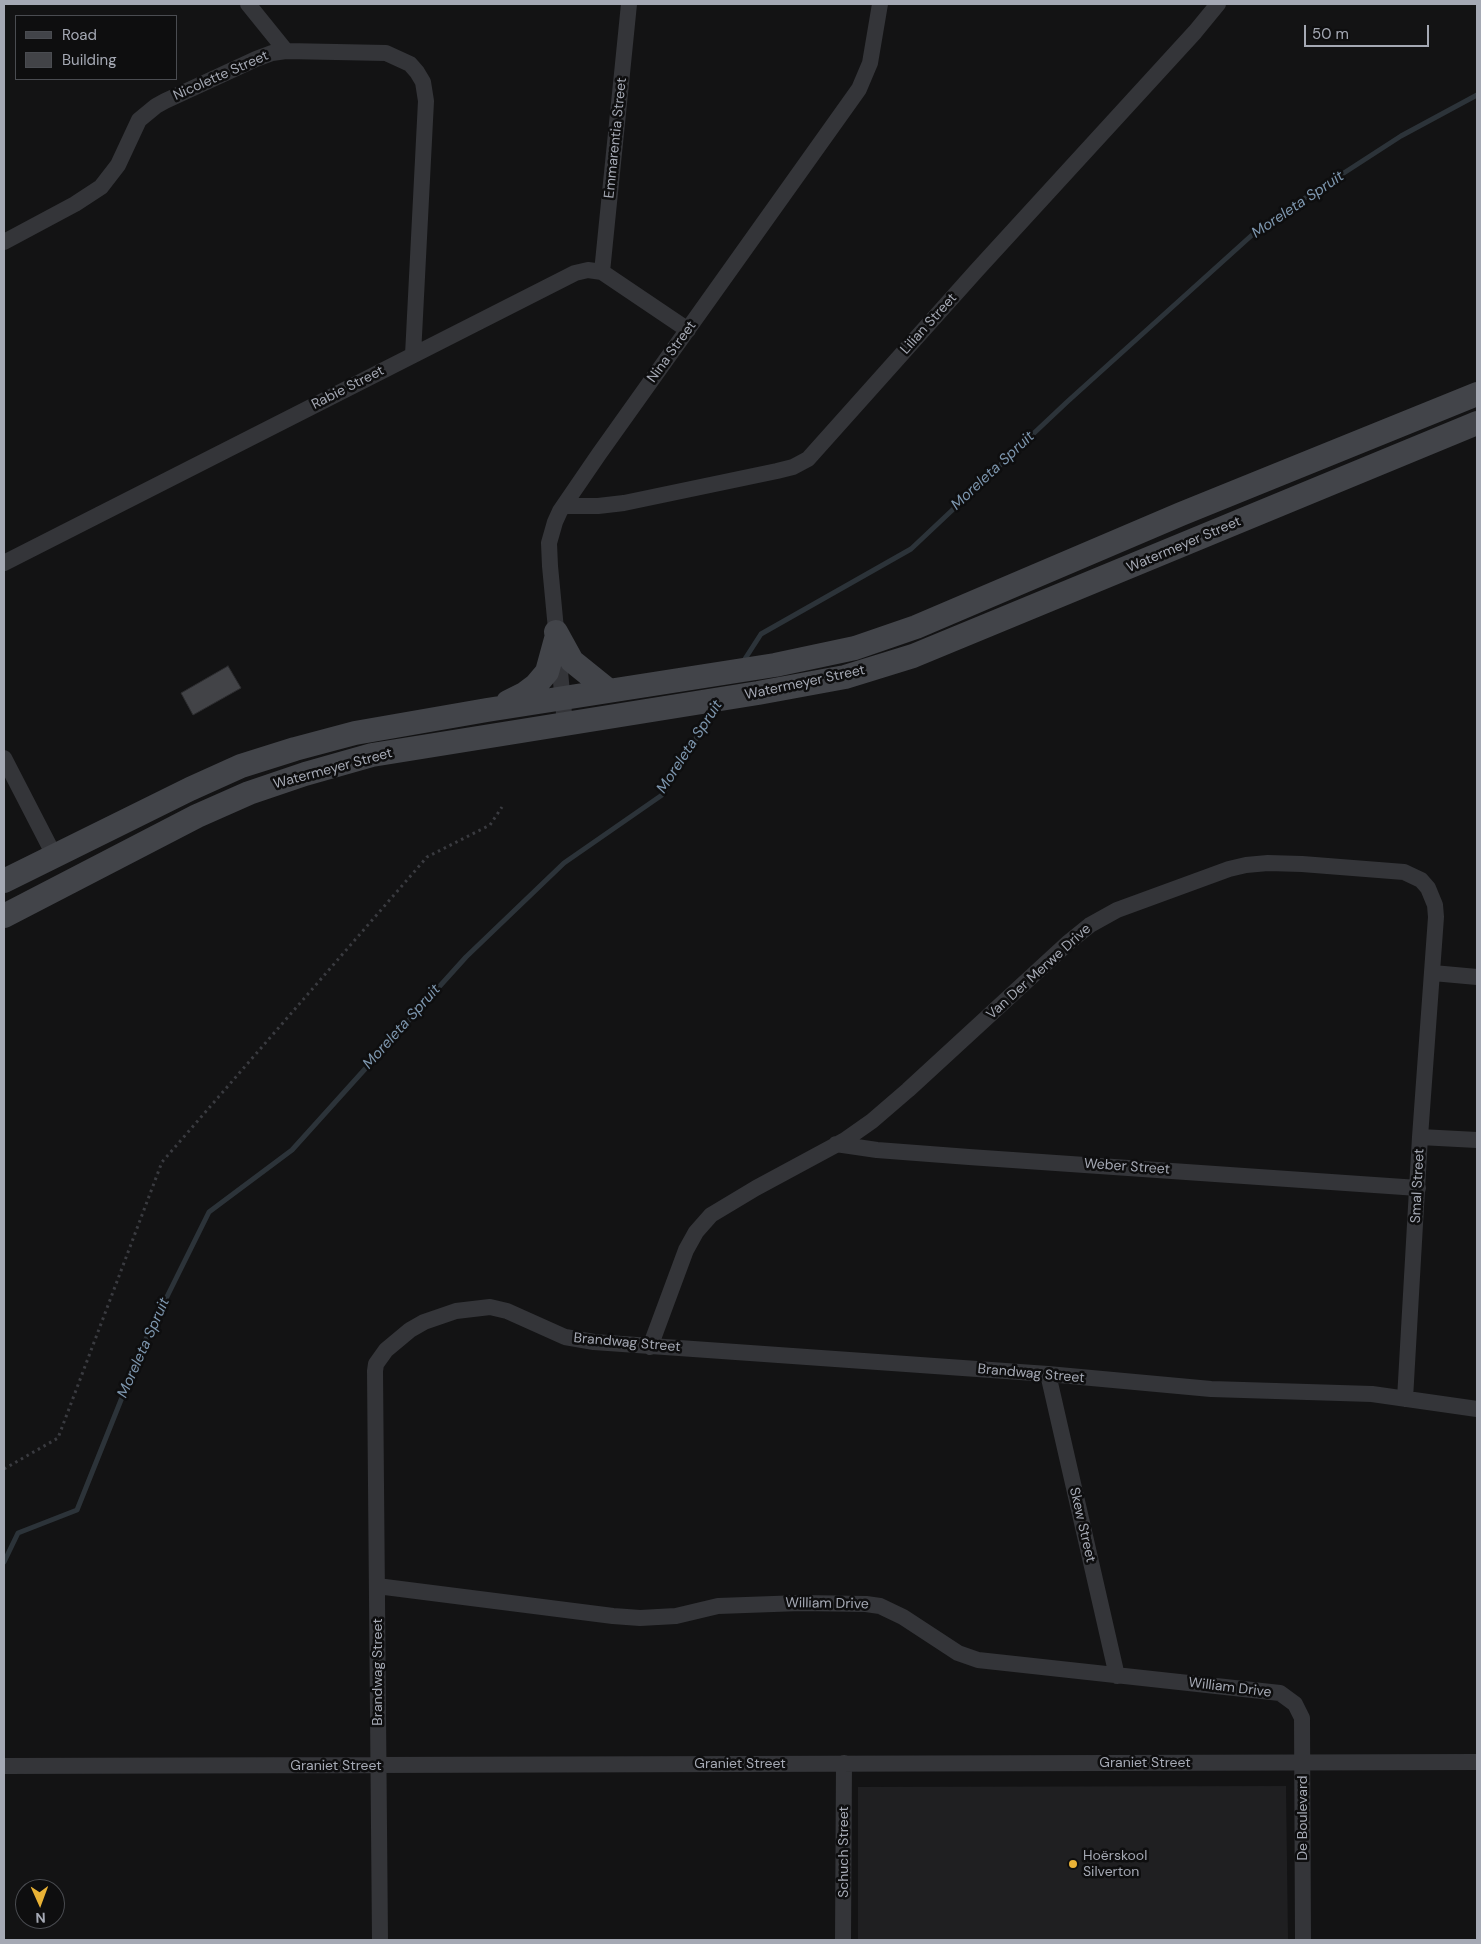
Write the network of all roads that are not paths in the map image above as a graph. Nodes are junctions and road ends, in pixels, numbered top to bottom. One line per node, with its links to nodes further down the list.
1 (248, 4): 5 (street)
2 (629, 4): 7 (street, Emmarentia Street)
3 (880, 4): 8 (street, Nina Street)
4 (1218, 4): 12 (street, Lilian Street)
5 (286, 51): 6 (street, Nicolette Street); 9 (street, Nicolette Street)
6 (4, 242)
7 (602, 272): 8 (street); 9 (street, Rabie Street)
8 (688, 330): 12 (street, Nina Street)
9 (413, 355): 13 (street, Rabie Street)
10 (1477, 394): 15 (main road, Watermeyer Street)
11 (1477, 423): 18 (main road, Watermeyer Street)
12 (564, 506): 14 (street, Nina Street)
13 (4, 563)
14 (556, 635): 15 (main road); 16 (street, Nina Street); 17 (main road)
15 (608, 690): 16 (main road, Watermeyer Street)
16 (562, 699): 17 (main road, Watermeyer Street); 18 (street, Nina Street)
17 (487, 710): 20 (main road, Watermeyer Street)
18 (565, 724): 22 (main road, Watermeyer Street)
19 (4, 758): 20 (street)
20 (54, 855): 21 (main road, Watermeyer Street)
21 (4, 881)
22 (4, 916)
23 (1433, 974): 24 (street); 25 (street, Smal Street); 27 (street, Van Der Merwe Drive)
24 (1477, 977)
25 (1420, 1137): 26 (street); 28 (street, Smal Street)
26 (1477, 1140)
27 (836, 1144): 28 (street, Weber Street); 29 (street, Van Der Merwe Drive)
28 (1418, 1188): 31 (street, Smal Street)
29 (650, 1347): 30 (street, Brandwag Street); 33 (street, Brandwag Street)
30 (1048, 1374): 31 (street, Brandwag Street); 34 (street, Skew Street)
31 (1405, 1399): 32 (street, Brandwag Street)
32 (1477, 1409)
33 (378, 1586): 34 (street, William Drive); 40 (street, Brandwag Street)
34 (1117, 1676): 35 (street, William Drive)
35 (1291, 1700): 38 (street, De Boulevard)
36 (1477, 1762): 38 (street, Graniet Street)
37 (844, 1763): 38 (street, Graniet Street); 40 (street, Graniet Street); 42 (street, Schuch Street)
38 (1303, 1763): 43 (street, De Boulevard)
39 (4, 1766): 40 (street, Graniet Street)
40 (378, 1767): 41 (street, Brandwag Street)
41 (380, 1940)
42 (843, 1940)
43 (1304, 1940)

